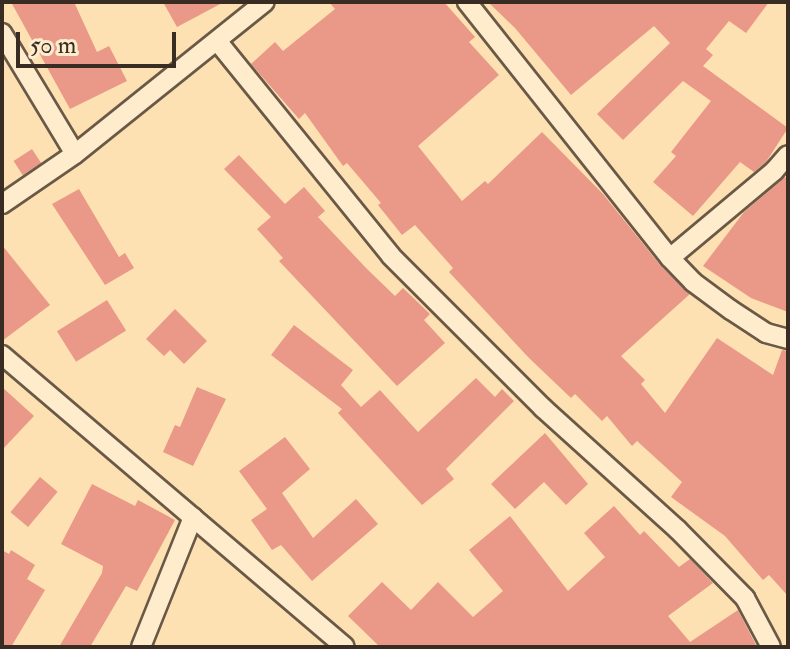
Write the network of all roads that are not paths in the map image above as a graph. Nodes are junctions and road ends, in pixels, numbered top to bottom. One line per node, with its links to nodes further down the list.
1 (265, 2): 4 (street)
2 (467, 2): 8 (street)
3 (2, 33): 5 (street)
4 (218, 42): 5 (street); 14 (street)
5 (75, 154): 7 (street)
6 (788, 155): 8 (street)
7 (2, 204)
8 (670, 258): 9 (street)
9 (788, 339)
10 (2, 355): 11 (street)
11 (193, 517): 12 (street); 13 (street)
12 (141, 647)
13 (345, 647)
14 (771, 647)

